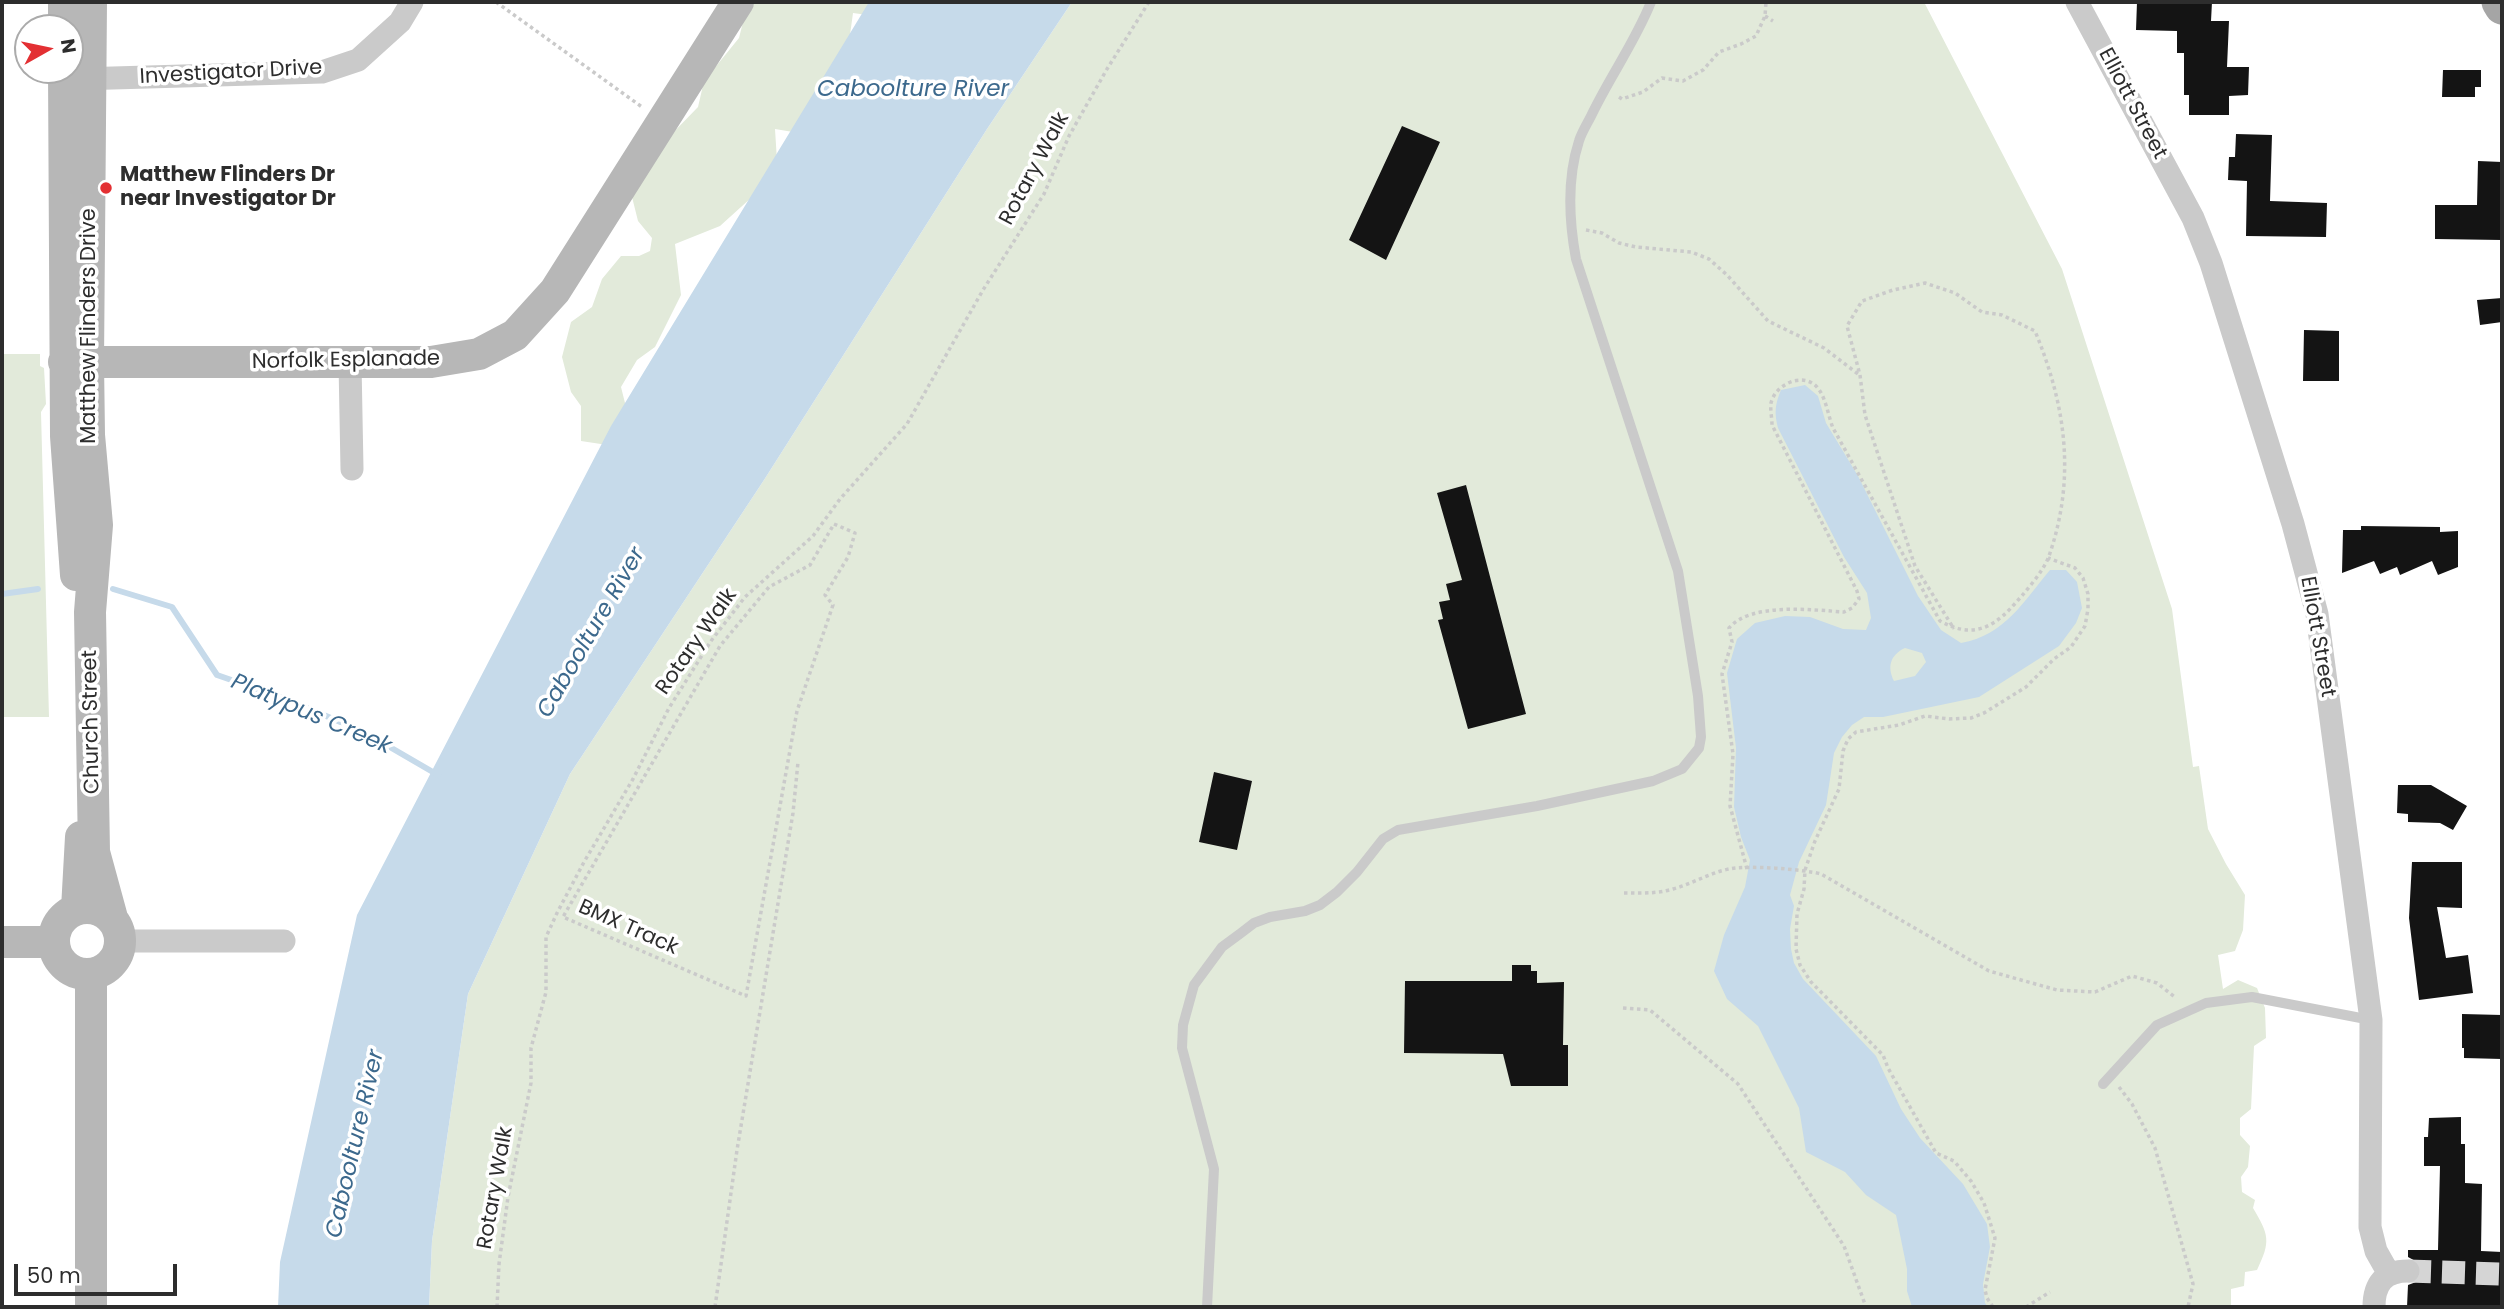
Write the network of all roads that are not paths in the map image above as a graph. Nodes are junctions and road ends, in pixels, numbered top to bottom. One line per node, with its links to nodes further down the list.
1 (91, 2): 8 (street, Matthew Flinders Drive)
2 (412, 2): 9 (street, Investigator Drive)
3 (738, 2): 12 (street, Norfolk Esplanade)
4 (1651, 2): 24 (lane)
5 (2077, 2): 21 (street, Elliott Street)
6 (2499, 2): 7 (main road)
7 (2502, 8)
8 (84, 31)
9 (84, 76)
10 (73, 84): 11 (street, Matthew Flinders Drive)
11 (76, 362): 12 (street, Norfolk Esplanade); 14 (street, Matthew Flinders Drive)
12 (350, 363): 13 (street)
13 (352, 469)
14 (85, 525): 15 (street, Church Street); 16 (street, Church Street)
15 (77, 909): 16 (street); 19 (street)
16 (116, 930): 17 (street); 20 (street)
17 (284, 941)
18 (2, 942): 19 (street)
19 (53, 942): 20 (street)
20 (91, 974): 23 (street)
21 (2371, 1020): 22 (lane); 25 (street, Elliott Street)
22 (2107, 1080)
23 (91, 1307)
24 (1207, 1307)
25 (2374, 1307)

